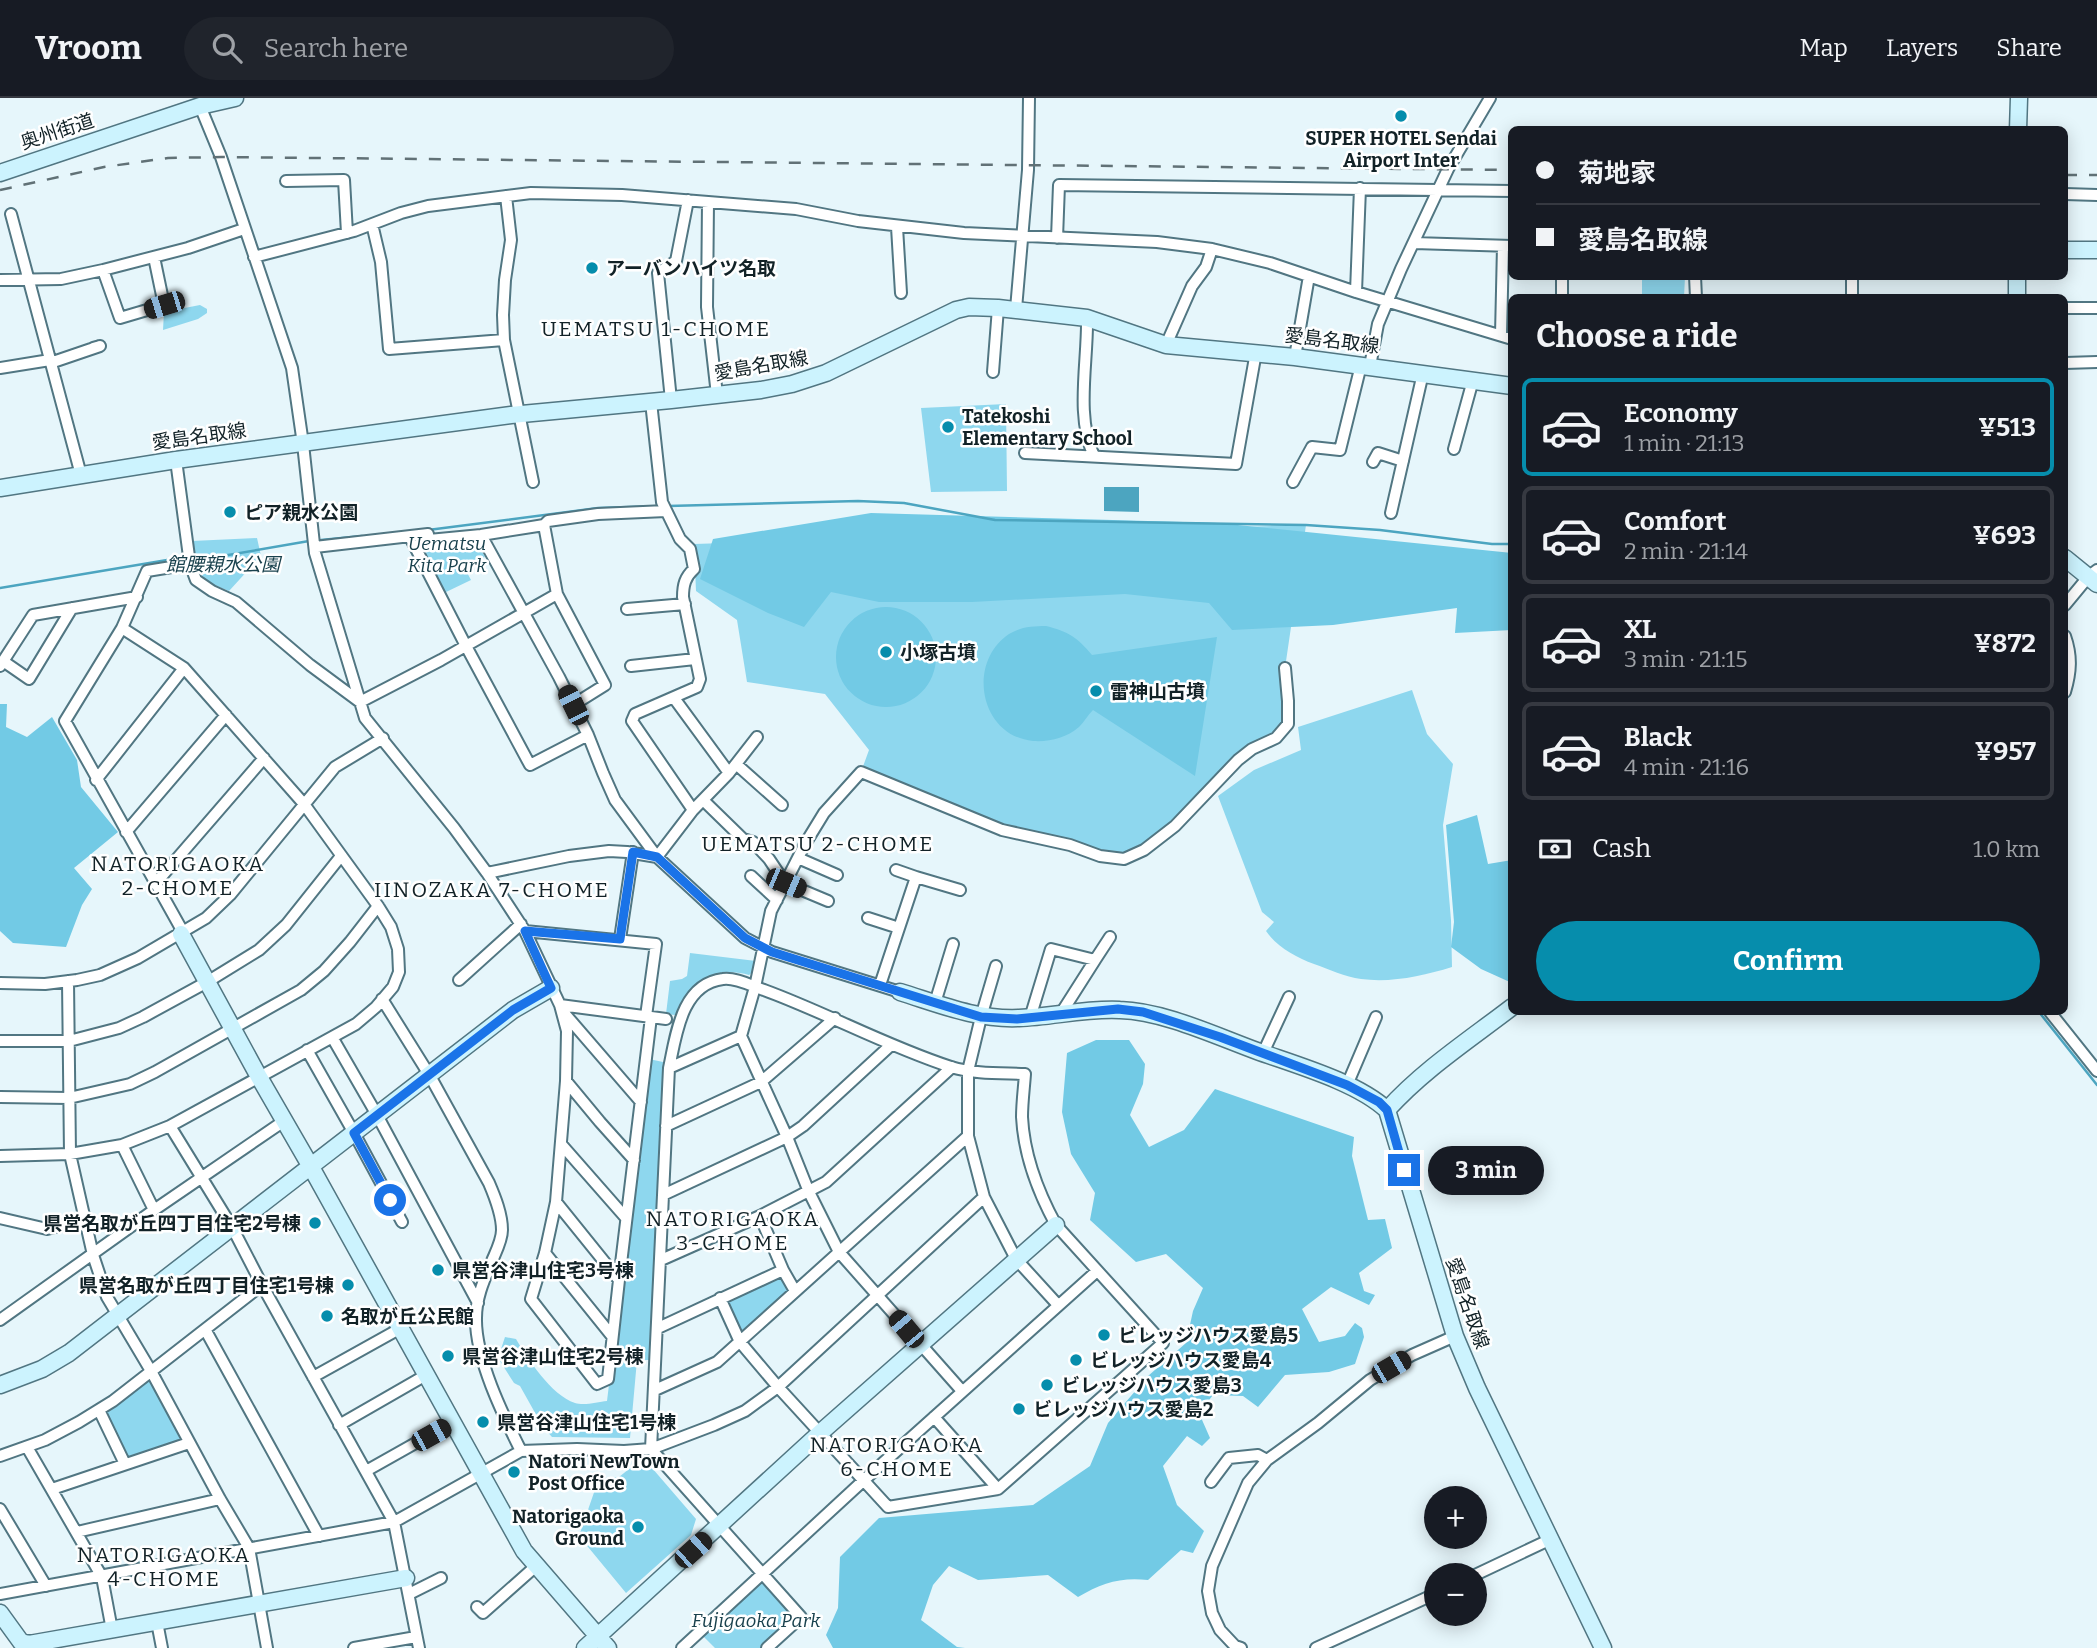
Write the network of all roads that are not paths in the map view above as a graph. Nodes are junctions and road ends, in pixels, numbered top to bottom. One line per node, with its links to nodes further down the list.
1 (235, 98): 5 (street, 奥州街道)
2 (1029, 98): 23 (street)
3 (1490, 98): 11 (street)
4 (2019, 98): 6 (street)
5 (201, 102): 8 (street, 奥州街道); 21 (street)
6 (2018, 126)
7 (0, 165): 8 (street)
8 (0, 173)
9 (286, 181): 22 (street)
10 (1360, 188): 11 (street); 24 (street); 36 (street)
11 (1440, 191): 12 (street); 25 (street)
12 (1508, 191)
13 (2068, 194): 14 (street)
14 (2097, 195)
15 (506, 196): 16 (street); 19 (street); 45 (street)
16 (688, 200): 17 (street); 60 (street)
17 (708, 202): 20 (street); 59 (street)
18 (11, 214): 34 (street)
19 (372, 224): 22 (street); 45 (street)
20 (897, 227): 23 (street); 37 (street)
21 (244, 229): 30 (street); 31 (street)
22 (347, 233): 31 (street)
23 (1022, 236): 24 (street); 42 (street)
24 (1057, 238): 27 (street)
25 (1415, 243): 26 (street); 38 (street)
26 (1507, 246): 44 (street)
27 (1212, 249): 33 (street); 46 (street)
28 (2068, 250): 29 (street)
29 (2097, 250)
30 (154, 257): 32 (street); 32 (street)
31 (254, 257): 63 (street)
32 (103, 270): 34 (street)
33 (1310, 276): 36 (street); 49 (street)
34 (29, 278): 35 (street); 50 (street)
35 (0, 280)
36 (1356, 292): 38 (street)
37 (901, 293)
38 (1387, 301): 44 (street); 53 (street)
39 (998, 308): 42 (street, 愛島名取線); 55 (street); 59 (street, 愛島名取線)
40 (2068, 308): 41 (street)
41 (2097, 308)
42 (1016, 309): 43 (street, 愛島名取線)
43 (1087, 318): 46 (street, 愛島名取線); 66 (street)
44 (1507, 337)
45 (504, 340): 62 (street)
46 (1166, 345): 48 (street, 愛島名取線)
47 (93, 348): 50 (street)
48 (1256, 352): 49 (street, 愛島名取線); 66 (street)
49 (1296, 357): 53 (street, 愛島名取線)
50 (50, 360): 54 (street); 70 (street)
51 (2097, 362): 52 (street)
52 (2068, 363)
53 (1366, 365): 56 (street, 愛島名取線); 72 (street)
54 (0, 368)
55 (993, 372)
56 (1423, 373): 57 (street, 愛島名取線); 68 (street)
57 (1472, 380): 58 (street, 愛島名取線); 64 (street)
58 (1508, 385)
59 (717, 395): 60 (street, 愛島名取線)
60 (671, 400): 61 (street, 愛島名取線)
61 (651, 402): 62 (street, 愛島名取線); 74 (street)
62 (520, 414): 63 (street, 愛島名取線); 71 (street)
63 (303, 444): 67 (street, 愛島名取線); 79 (street)
64 (1454, 449)
65 (1025, 453): 66 (street)
66 (1094, 456)
67 (176, 460): 70 (street, 愛島名取線); 81 (street)
68 (1402, 461): 69 (street); 75 (street)
69 (1373, 462)
70 (81, 475): 73 (street, 愛島名取線)
71 (533, 482)
72 (1293, 482)
73 (0, 488)
74 (664, 507): 76 (street); 86 (street)
75 (1391, 513)
76 (544, 526): 77 (street); 83 (street)
77 (481, 535): 78 (street); 89 (street)
78 (410, 537): 79 (street); 92 (street)
79 (315, 547): 100 (street)
80 (2068, 560): 82 (street)
81 (190, 564): 84 (street); 100 (street)
82 (2094, 577): 85 (street)
83 (557, 594): 89 (street); 101 (street)
84 (137, 597): 87 (street); 90 (street)
85 (2068, 602)
86 (685, 604): 88 (street); 93 (street)
87 (72, 608): 94 (street); 94 (street)
88 (627, 609)
89 (522, 613): 92 (street); 101 (street)
90 (122, 628): 96 (street); 108 (street)
91 (2068, 645): 98 (street)
92 (466, 646): 100 (street); 103 (street)
93 (695, 659): 95 (street); 99 (street)
94 (2, 664)
95 (631, 666)
96 (184, 668): 102 (street); 108 (street)
97 (1285, 668): 117 (street)
98 (2068, 681)
99 (674, 698): 107 (street); 112 (street)
100 (360, 702): 105 (street)
101 (573, 705): 103 (street)
102 (226, 715): 106 (street); 113 (street)
103 (588, 735): 116 (street)
104 (757, 737): 107 (street)
105 (383, 738): 110 (street); 119 (street)
106 (264, 758): 110 (street); 124 (street)
107 (732, 769): 109 (street); 111 (street)
108 (96, 780): 113 (street)
109 (703, 800): 112 (street); 123 (street)
110 (304, 804): 115 (street); 132 (street)
111 (782, 805)
112 (693, 810): 116 (street)
113 (126, 832): 124 (street)
114 (633, 852): 116 (street); 119 (street); 134 (street)
115 (341, 856): 128 (street); 141 (street)
116 (657, 857): 136 (street)
117 (798, 858): 120 (street); 123 (street)
118 (896, 870): 122 (street)
119 (487, 873): 130 (street)
120 (837, 875)
121 (751, 876): 126 (street)
122 (916, 877): 125 (street); 131 (street)
123 (786, 883): 126 (street); 127 (street)
124 (155, 884): 132 (street)
125 (960, 890)
126 (777, 900): 136 (street)
127 (828, 901)
128 (378, 906): 148 (street); 160 (street)
129 (868, 918): 131 (street)
130 (523, 928): 134 (street); 139 (street); 145 (street)
131 (899, 928): 143 (street)
132 (182, 933): 140 (street); 141 (street)
133 (1110, 937): 137 (street)
134 (620, 939): 154 (street)
135 (953, 944): 149 (street)
136 (764, 948): 143 (street); 144 (street)
137 (1095, 960): 153 (street); 158 (street)
138 (996, 966): 155 (street)
139 (459, 980)
140 (68, 981): 142 (street); 164 (street)
141 (207, 982): 160 (street); 164 (street)
142 (0, 983)
143 (880, 985): 146 (street)
144 (755, 987): 157 (street); 161 (street); 169 (street)
145 (551, 988): 150 (street); 172 (street)
146 (900, 992): 149 (street)
147 (1289, 997): 167 (street)
148 (382, 999): 162 (street); 172 (street)
149 (935, 1003): 155 (street)
150 (561, 1008): 154 (street); 174 (street); 179 (street)
151 (1508, 1010): 180 (street)
152 (2052, 1015): 171 (street)
153 (1060, 1016): 158 (street); 167 (street)
154 (649, 1017): 159 (street); 179 (street)
155 (981, 1017): 158 (street); 170 (street)
156 (1376, 1017): 176 (street)
157 (835, 1018): 165 (street); 175 (street)
158 (1030, 1018)
159 (666, 1019)
160 (232, 1028): 173 (street); 178 (street)
161 (741, 1036): 169 (street); 175 (street)
162 (332, 1037): 166 (street); 181 (street)
163 (0, 1041): 164 (street)
164 (69, 1041): 178 (street)
165 (891, 1045): 168 (street); 187 (street)
166 (307, 1050): 173 (street); 185 (street)
167 (1263, 1053): 176 (street)
168 (952, 1067): 170 (street); 195 (street)
169 (669, 1068): 184 (street)
170 (968, 1071): 186 (street); 205 (street)
171 (2097, 1071)
172 (430, 1076): 181 (street); 219 (street)
173 (259, 1077): 182 (street); 183 (street)
174 (566, 1081): 188 (street); 192 (street)
175 (761, 1082): 184 (street); 187 (street)
176 (1347, 1085): 180 (street)
177 (0, 1097): 178 (street)
178 (69, 1098): 190 (street)
179 (640, 1102): 192 (street)
180 (1387, 1110): 227 (street, 愛島名取線)
181 (377, 1115): 185 (street); 219 (street)
182 (284, 1121): 193 (street); 194 (street)
183 (170, 1126): 189 (street); 194 (street)
184 (666, 1126): 196 (street)
185 (354, 1133): 193 (street); 204 (street)
186 (968, 1136): 197 (street); 207 (street)
187 (787, 1137): 195 (street); 196 (street)
188 (561, 1144): 198 (street); 202 (street)
189 (122, 1145): 190 (street); 199 (street)
190 (70, 1154): 191 (street); 203 (street)
191 (0, 1156)
192 (634, 1160): 202 (street)
193 (311, 1167): 206 (street); 223 (street)
194 (201, 1178): 199 (street); 206 (street)
195 (809, 1192): 200 (street); 207 (street)
196 (663, 1195): 211 (street)
197 (984, 1197): 210 (street); 217 (street)
198 (556, 1202): 208 (street); 214 (street)
199 (154, 1210): 209 (street)
200 (760, 1216): 211 (street); 212 (street)
201 (0, 1218): 203 (street)
202 (626, 1218): 214 (street)
203 (86, 1219): 209 (street)
204 (402, 1222)
205 (1056, 1225): 210 (street); 213 (street)
206 (232, 1227): 215 (street); 221 (street)
207 (839, 1252): 216 (street); 217 (street)
208 (545, 1253): 226 (street); 226 (street)
209 (93, 1255): 221 (street); 222 (street)
210 (1016, 1259): 220 (street); 229 (street)
211 (661, 1260): 224 (street)
212 (783, 1270): 216 (street); 218 (street)
213 (1097, 1272): 220 (street); 254 (street)
214 (619, 1280): 226 (street)
215 (262, 1285): 225 (street); 232 (street)
216 (795, 1291): 228 (street)
217 (877, 1295): 229 (street); 234 (street)
218 (720, 1298): 224 (street); 228 (street)
219 (478, 1303): 245 (street)
220 (1058, 1306): 236 (street)
221 (119, 1315): 230 (street); 233 (street)
222 (0, 1321)
223 (401, 1328): 231 (street); 232 (street)
224 (658, 1328): 235 (street)
225 (206, 1331): 230 (street); 260 (street)
226 (612, 1336)
227 (1455, 1336): 247 (street); 261 (street, 愛島名取線)
228 (740, 1342): 234 (street); 235 (street)
229 (920, 1346): 236 (street); 241 (street)
230 (151, 1371): 237 (street); 242 (street)
231 (426, 1375): 239 (street); 240 (street)
232 (313, 1377): 240 (street)
233 (0, 1385)
234 (778, 1388): 241 (street); 244 (street)
235 (655, 1390): 244 (street)
236 (962, 1391): 238 (street)
237 (99, 1410): 243 (street); 248 (street)
238 (934, 1416): 251 (street); 254 (street)
239 (453, 1422): 249 (street); 250 (street)
240 (340, 1425): 249 (street)
241 (820, 1433): 251 (street); 258 (street)
242 (189, 1443): 248 (street); 255 (street)
243 (27, 1447): 246 (street); 253 (street)
244 (651, 1449): 245 (street); 258 (street)
245 (521, 1451): 250 (street)
246 (0, 1456)
247 (1267, 1460): 252 (street); 284 (street)
248 (125, 1464): 253 (street)
249 (366, 1471): 257 (street)
250 (481, 1473): 257 (street); 263 (street)
251 (864, 1480): 254 (street); 265 (street)
252 (1211, 1482)
253 (52, 1489): 259 (street)
254 (998, 1489)
255 (220, 1499): 259 (street); 262 (street)
256 (0, 1509): 268 (street)
257 (394, 1522): 260 (street); 269 (street)
258 (720, 1526): 265 (street); 278 (street)
259 (77, 1532): 266 (street)
260 (319, 1536): 262 (street)
261 (1549, 1540): 264 (street); 286 (street, 愛島名取線)
262 (249, 1548): 266 (street); 272 (street)
263 (536, 1566): 273 (street); 278 (street)
264 (1487, 1569)
265 (763, 1575): 282 (street); 283 (street)
266 (102, 1577): 268 (street); 276 (street)
267 (441, 1578): 269 (street)
268 (46, 1586): 270 (street)
269 (407, 1586): 272 (street); 277 (street)
270 (0, 1594)
271 (1424, 1599): 285 (street)
272 (259, 1603): 275 (street); 280 (street)
273 (477, 1606)
274 (0, 1613): 276 (street)
275 (158, 1622): 276 (street); 279 (street)
276 (112, 1630)
277 (417, 1643): 281 (street)
278 (597, 1644)
279 (162, 1648)
280 (267, 1648)
281 (354, 1648)
282 (682, 1648)
283 (767, 1648)
284 (1241, 1648)
285 (1316, 1648)
286 (1603, 1648)

